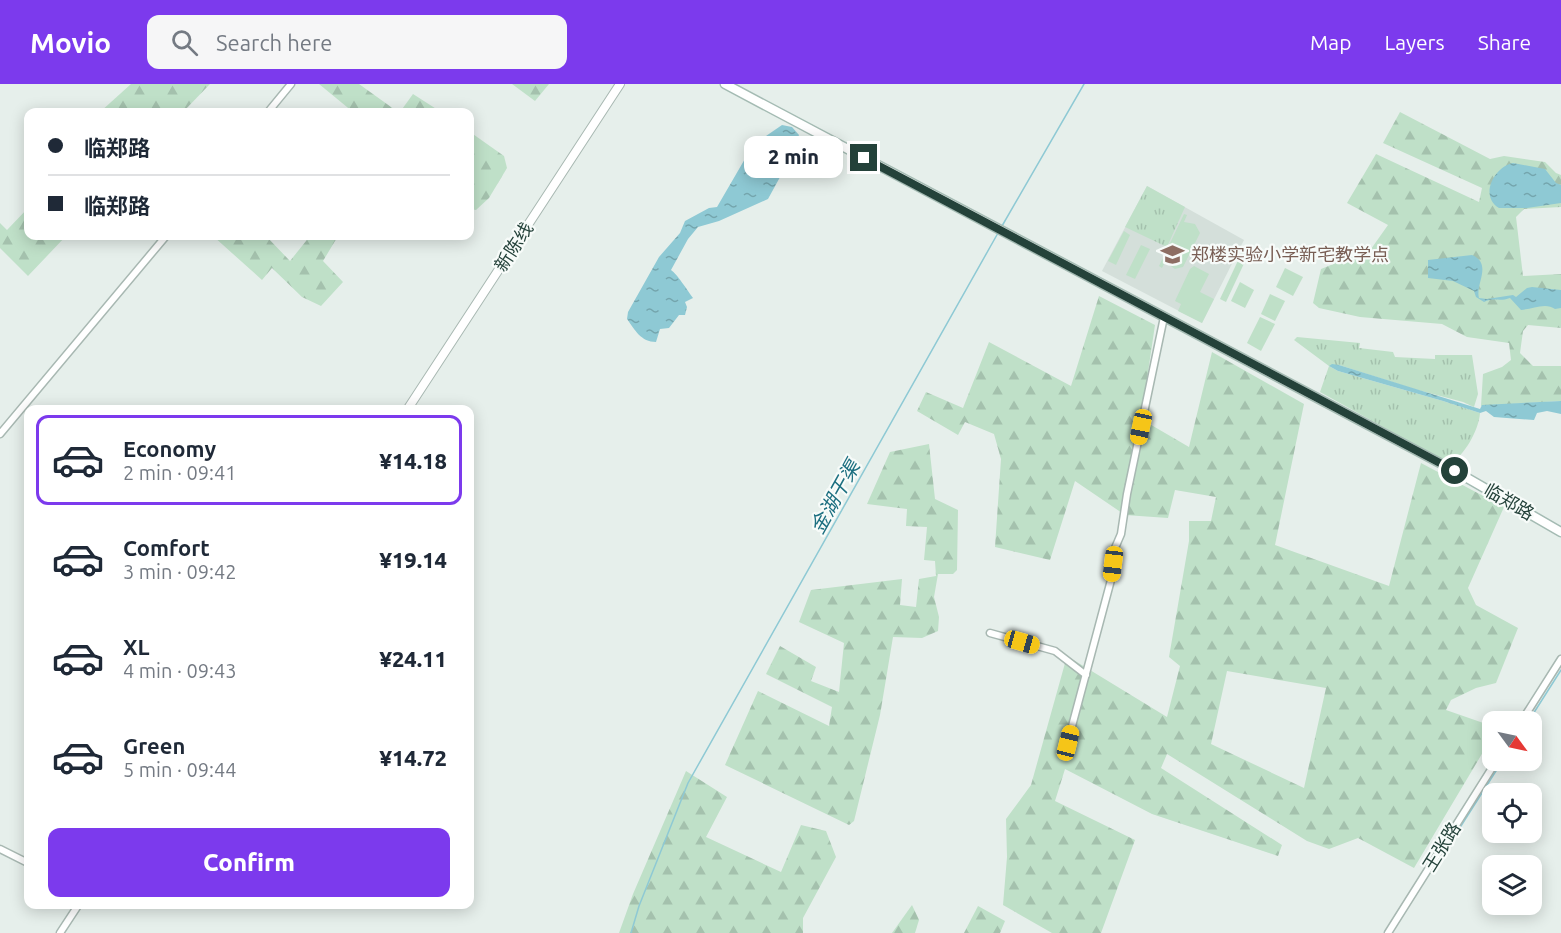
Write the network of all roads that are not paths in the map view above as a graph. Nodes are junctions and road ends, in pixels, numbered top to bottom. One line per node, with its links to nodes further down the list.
1 (291, 84): 4 (street)
2 (621, 84): 9 (street, 新陈线)
3 (725, 84): 6 (main road, 临郑路)
4 (271, 108)
5 (163, 240): 7 (street)
6 (1164, 317): 11 (main road, 临郑路); 14 (street)
7 (24, 405)
8 (24, 405): 10 (street)
9 (410, 405)
10 (0, 434)
11 (1561, 532)
12 (990, 633): 14 (street)
13 (1561, 659): 15 (street)
14 (1086, 675): 16 (street)
15 (1528, 711)
16 (1064, 756)
17 (1490, 771): 22 (street, 王张路)
18 (0, 849): 19 (street)
19 (24, 861)
20 (76, 909): 21 (street)
21 (60, 933)
22 (1388, 933)

